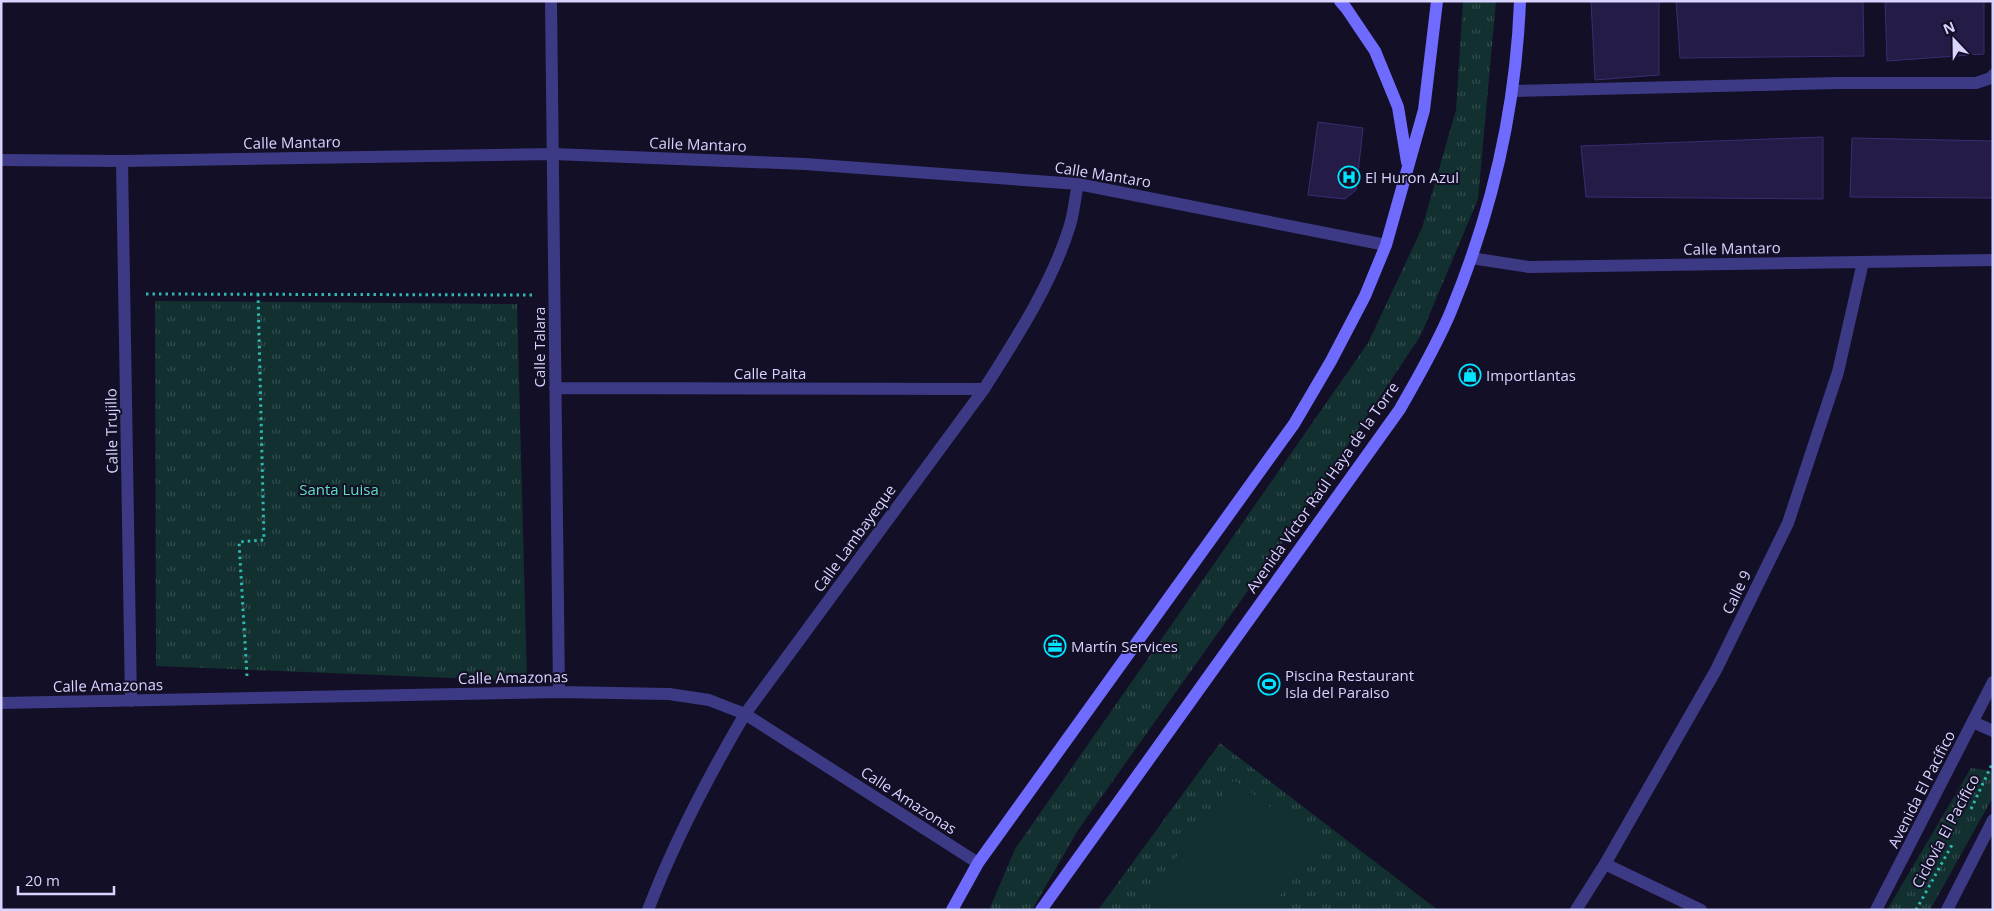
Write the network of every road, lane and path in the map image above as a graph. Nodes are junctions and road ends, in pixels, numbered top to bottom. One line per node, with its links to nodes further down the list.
1 (551, 1): 7 (street, Calle Talara)
2 (1340, 1): 10 (main road)
3 (1437, 1): 10 (main road)
4 (1520, 1): 6 (main road, Avenida Víctor Raúl Haya de la Torre)
5 (1993, 75): 6 (street)
6 (1513, 91): 13 (main road, Avenida Víctor Raúl Haya de la Torre)
7 (553, 154): 9 (street, Calle Mantaro); 11 (street, Calle Mantaro); 18 (street, Calle Talara)
8 (1, 160): 9 (street, Calle Mantaro)
9 (122, 161): 17 (street, Calle Trujillo)
10 (1408, 168): 12 (main road)
11 (1078, 184): 12 (street, Calle Mantaro); 20 (street, Calle Lambayeque)
12 (1386, 245): 33 (main road)
13 (1471, 258): 15 (street, Calle Mantaro); 37 (main road, Avenida Víctor Raúl Haya de la Torre)
14 (1993, 260): 15 (street, Calle Mantaro)
15 (1863, 262): 34 (street, Calle 9)
16 (258, 293): 17 (path); 18 (path); 23 (path)
17 (125, 294): 24 (street, Calle Trujillo)
18 (556, 295): 19 (street, Calle Talara)
19 (556, 388): 20 (street, Calle Paita); 22 (street, Calle Talara)
20 (984, 390): 26 (street, Calle Lambayeque)
21 (1993, 682): 27 (street, Avenida El Pacífico)
22 (559, 692): 23 (street, Calle Amazonas); 26 (street, Calle Amazonas)
23 (249, 699): 24 (street, Calle Amazonas)
24 (131, 701): 25 (street, Calle Amazonas)
25 (1, 703)
26 (745, 714): 33 (street, Calle Amazonas); 35 (street, Calle Lambayeque)
27 (1973, 722): 28 (street); 40 (street, Avenida El Pacífico)
28 (1993, 731)
29 (1993, 762): 30 (path, Ciclovía El Pacífico)
30 (1969, 812)
31 (1993, 820): 42 (street)
32 (1956, 837): 41 (path, Ciclovía El Pacífico)
33 (978, 863): 36 (main road)
34 (1605, 864): 38 (street, Calle 9); 39 (street)
35 (648, 910)
36 (952, 910)
37 (1041, 910)
38 (1576, 910)
39 (1701, 910)
40 (1876, 910)
41 (1916, 910)
42 (1947, 910)

